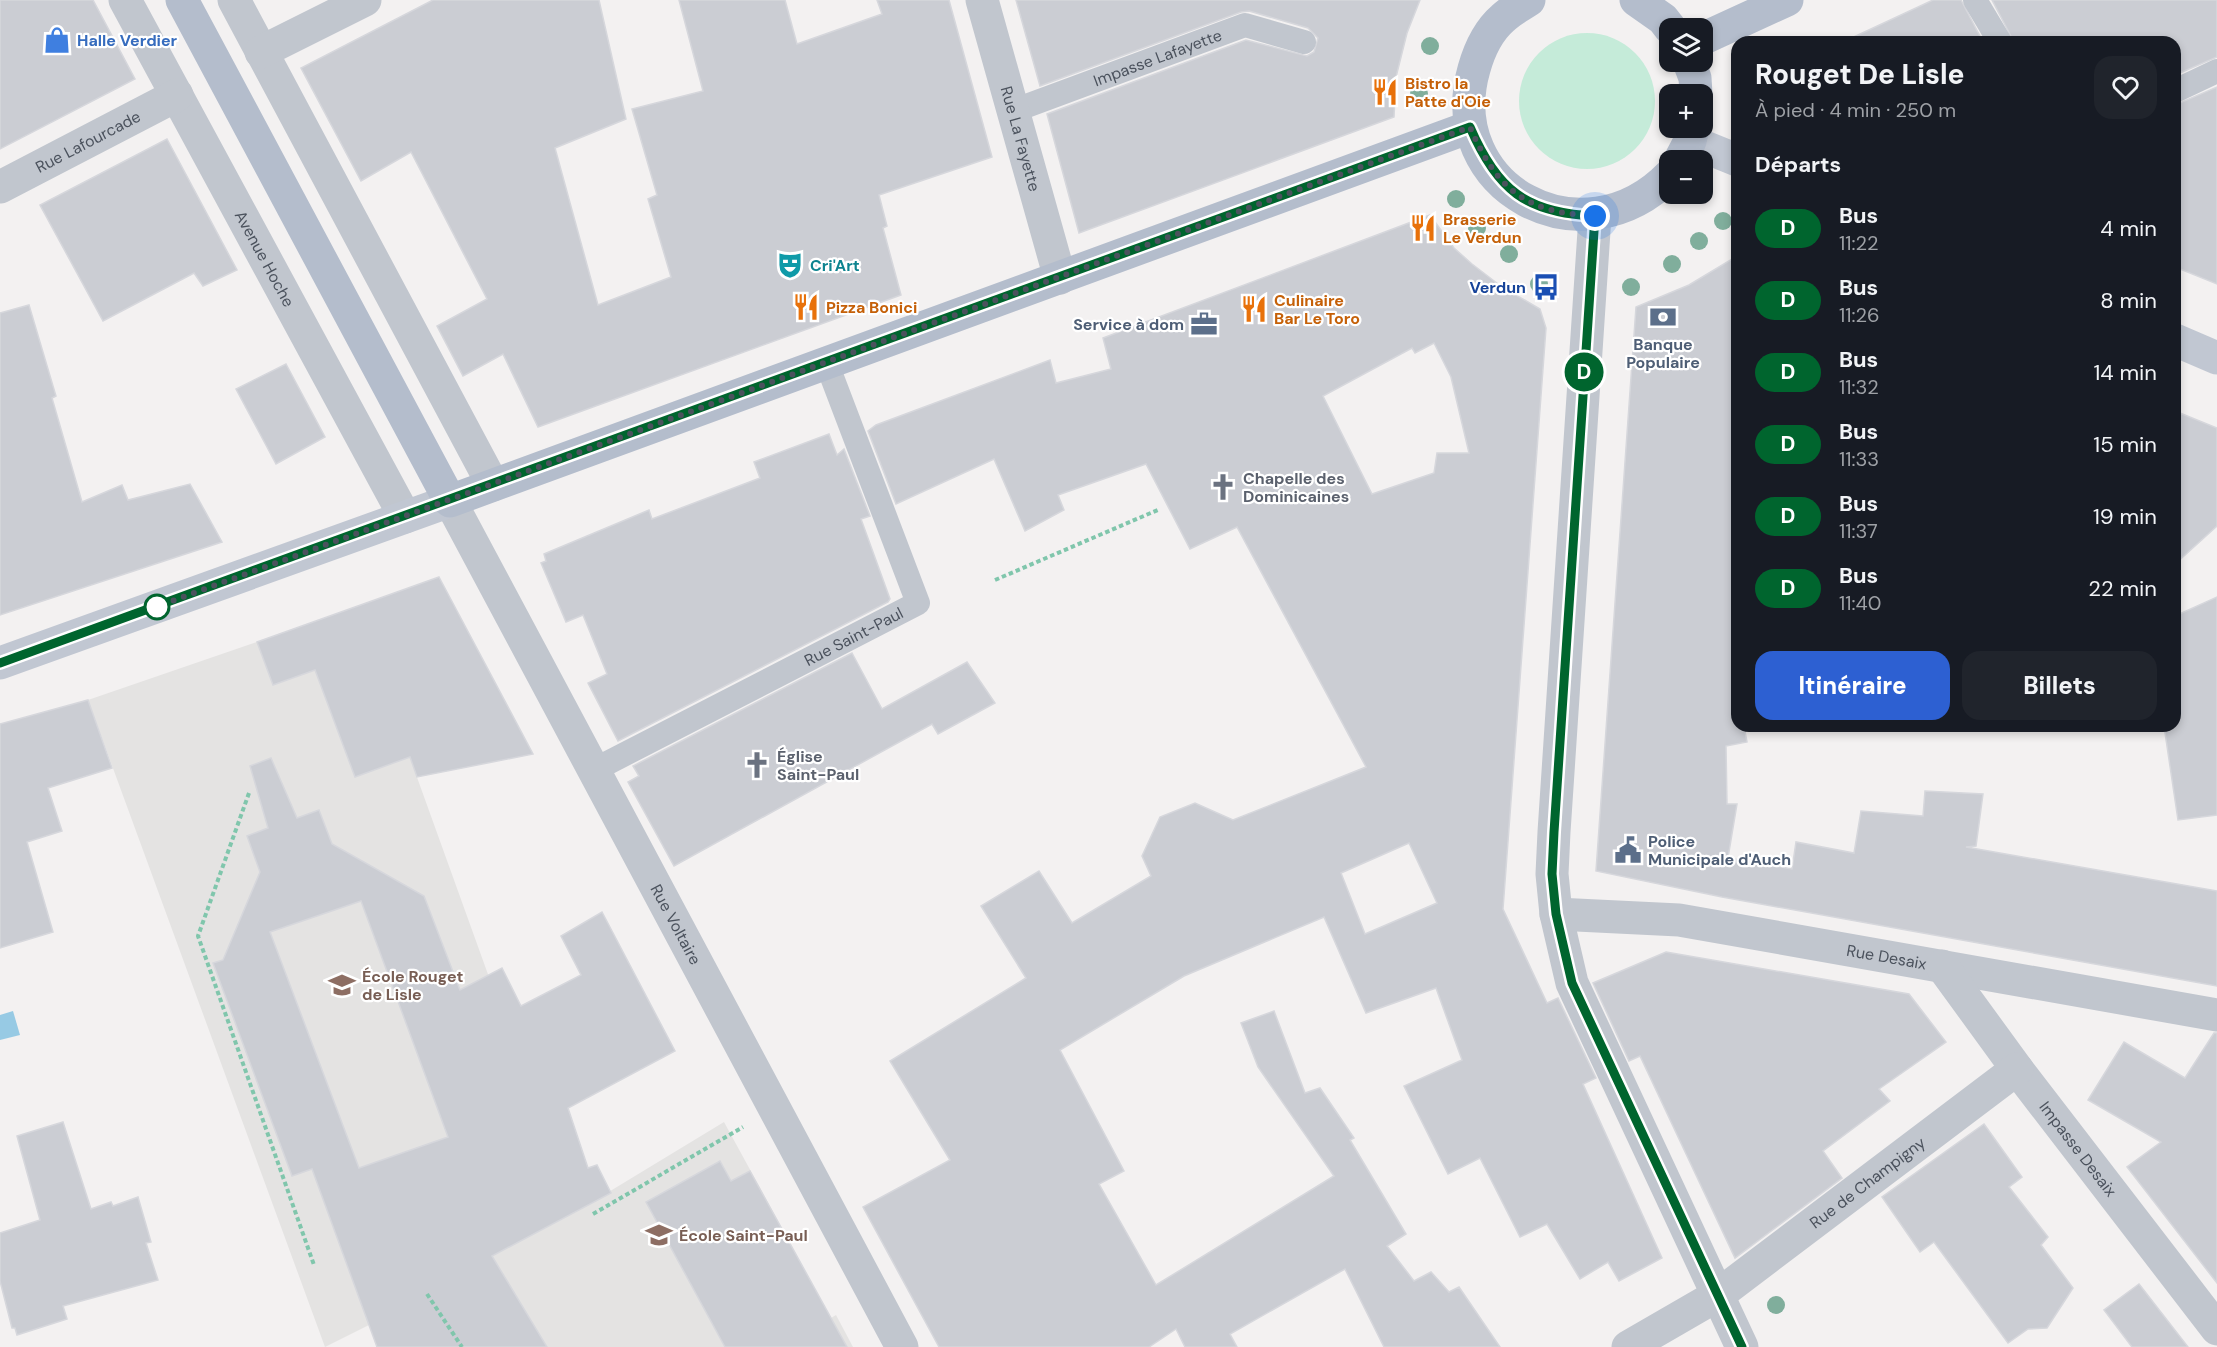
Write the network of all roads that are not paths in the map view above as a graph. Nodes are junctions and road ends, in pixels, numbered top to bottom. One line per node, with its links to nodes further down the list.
1 (125, 0): 17 (street, Avenue Hoche)
2 (182, 0): 30 (main road)
3 (234, 0): 14 (street)
4 (365, 0): 14 (street)
5 (982, 0): 18 (street, Rue La Fayette)
6 (1529, 0): 19 (main road)
7 (1636, 0): 10 (main road)
8 (1787, 0): 11 (main road)
9 (1975, 0): 12 (lane)
10 (1660, 18)
11 (1713, 34)
12 (1996, 36)
13 (1304, 42): 18 (lane, Impasse Lafayette)
14 (261, 52): 29 (street)
15 (2217, 71): 16 (lane)
16 (2181, 88)
17 (177, 95): 23 (street, Rue Lafourcade); 31 (street, Avenue Hoche)
18 (1013, 111): 25 (street, Rue La Fayette)
19 (1470, 127): 24 (main road); 25 (main road)
20 (1688, 143): 21 (main road)
21 (1731, 158)
22 (1659, 186): 24 (main road)
23 (0, 188)
24 (1595, 216): 34 (street)
25 (1060, 278): 28 (main road)
26 (2181, 343): 27 (main road)
27 (2217, 358)
28 (827, 364): 29 (main road); 33 (lane, Rue Saint-Paul)
29 (494, 485): 30 (main road)
30 (450, 501): 31 (main road); 33 (street, Rue Voltaire)
31 (405, 517): 32 (main road)
32 (0, 663)
33 (594, 770): 40 (street, Rue Voltaire)
34 (1556, 914): 35 (street, Rue Desaix); 38 (street)
35 (1942, 966): 36 (street, Rue Desaix); 37 (street, Impasse Desaix)
36 (2217, 1014)
37 (2017, 1069): 38 (street, Rue de Champigny); 39 (street, Impasse Desaix)
38 (1718, 1295): 41 (street, Rue de Champigny); 42 (street)
39 (2217, 1329)
40 (902, 1347)
41 (1628, 1347)
42 (1742, 1347)

